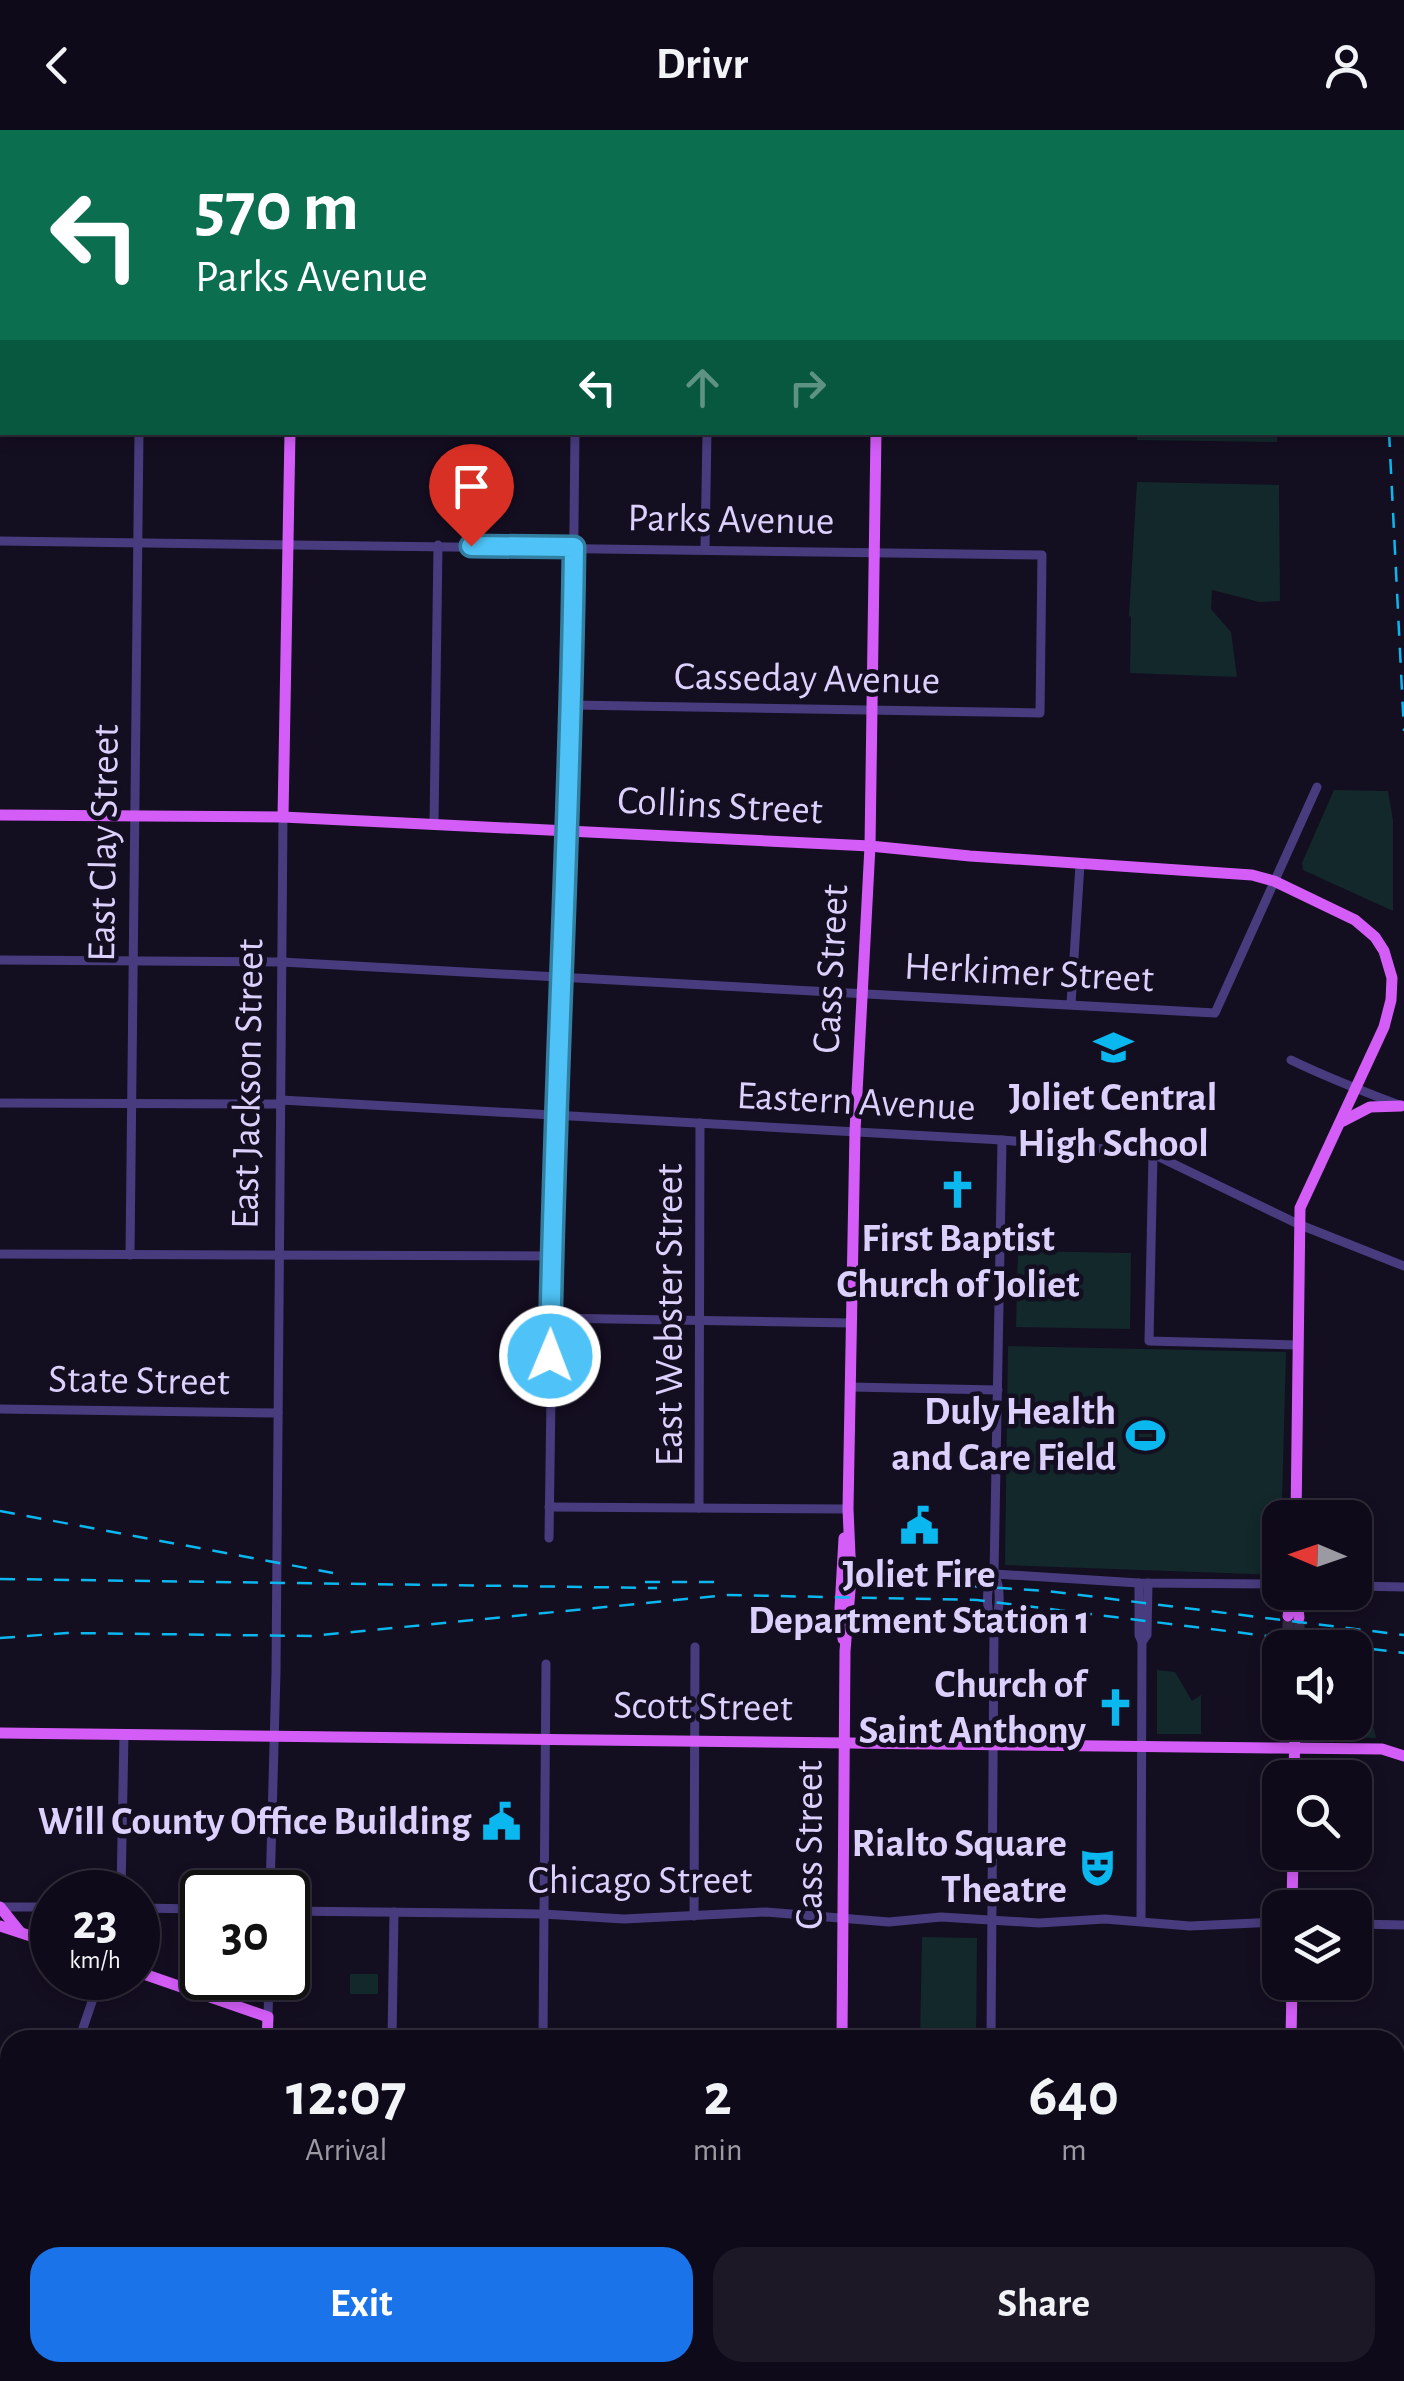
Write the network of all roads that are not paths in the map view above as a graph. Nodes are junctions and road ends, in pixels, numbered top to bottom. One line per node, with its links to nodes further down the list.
1 (139, 435): 7 (street, East Clay Street)
2 (290, 435): 8 (main road, East Jackson Street)
3 (575, 435): 10 (street)
4 (707, 435): 11 (street)
5 (876, 435): 12 (main road, Cass Street)
6 (0, 540): 7 (street, Parks Avenue)
7 (139, 542): 8 (street, Parks Avenue); 18 (street, East Clay Street)
8 (288, 543): 9 (street, Parks Avenue); 19 (main road, East Jackson Street)
9 (438, 545): 10 (street, Parks Avenue); 20 (street)
10 (574, 547): 11 (street, Parks Avenue); 13 (street)
11 (705, 549): 12 (street, Parks Avenue)
12 (875, 552): 14 (main road, Cass Street); 15 (street, Parks Avenue)
13 (572, 705): 14 (street, Casseday Avenue); 21 (street)
14 (874, 710): 15 (street, Casseday Avenue); 22 (main road, Cass Street)
15 (1040, 713)
16 (1317, 787): 24 (street)
17 (0, 815): 18 (main road, Collins Street)
18 (134, 816): 19 (main road, Collins Street); 26 (street, East Clay Street)
19 (283, 816): 20 (main road, Collins Street); 27 (street, East Jackson Street)
20 (434, 824): 21 (main road, Collins Street)
21 (567, 831): 22 (main road, Collins Street); 28 (street)
22 (870, 846): 23 (main road, Collins Street); 29 (main road, Cass Street)
23 (1080, 864): 24 (main road, Collins Street); 30 (street)
24 (1274, 881): 30 (street, Herkimer Street); 32 (main road, Collins Street)
25 (0, 960): 26 (street, Herkimer Street)
26 (133, 961): 27 (street, Herkimer Street); 35 (street, East Clay Street)
27 (282, 962): 28 (street, Herkimer Street); 33 (street, East Jackson Street)
28 (560, 975): 29 (street, Herkimer Street); 37 (street)
29 (862, 994): 30 (street, Herkimer Street); 40 (main road, Cass Street)
30 (1071, 1004)
31 (1291, 1060): 32 (street)
32 (1358, 1086): 36 (street); 39 (main road)
33 (281, 1102): 35 (street, Eastern Avenue); 37 (street, Eastern Avenue); 46 (street, East Jackson Street)
34 (0, 1103): 35 (street, Eastern Avenue)
35 (131, 1103): 45 (street, East Clay Street)
36 (1403, 1106): 39 (main road)
37 (555, 1115): 38 (street, Eastern Avenue); 47 (street)
38 (700, 1123): 40 (street, Eastern Avenue); 50 (street, East Webster Street)
39 (1340, 1124): 43 (main road)
40 (855, 1132): 41 (street, Eastern Avenue); 51 (main road, Cass Street)
41 (1002, 1140): 42 (street, Eastern Avenue); 54 (street)
42 (1153, 1154): 43 (street, Eastern Avenue); 52 (street)
43 (1298, 1224): 48 (street, Eastern Avenue); 52 (main road)
44 (0, 1254): 45 (street)
45 (130, 1255): 46 (street)
46 (279, 1256): 47 (street); 56 (street, East Jackson Street)
47 (552, 1256): 49 (street)
48 (1404, 1266)
49 (551, 1318): 50 (street); 58 (street)
50 (700, 1320): 51 (street); 59 (street, East Webster Street)
51 (851, 1323): 53 (main road, Cass Street)
52 (1296, 1345): 57 (main road)
53 (850, 1387): 54 (street); 60 (main road, Cass Street)
54 (998, 1390): 62 (street)
55 (0, 1409): 56 (street, State Street)
56 (278, 1413): 73 (street, East Jackson Street)
57 (1296, 1500)
58 (549, 1506): 59 (street); 61 (street)
59 (700, 1508): 60 (street)
60 (848, 1509): 77 (main road, Cass Street)
61 (548, 1538)
62 (994, 1574): 63 (street); 78 (street)
63 (1144, 1583): 64 (street); 79 (street)
64 (1262, 1584)
65 (1372, 1586): 66 (street)
66 (1404, 1587)
67 (1294, 1610): 68 (main road)
68 (1294, 1617)
69 (695, 1648): 75 (street)
70 (546, 1664): 74 (street)
71 (0, 1733): 72 (main road, Scott Street)
72 (124, 1734): 73 (main road, Scott Street); 83 (street)
73 (274, 1736): 74 (main road, Scott Street); 84 (street, East Jackson Street)
74 (545, 1738): 75 (main road, Scott Street); 89 (street)
75 (695, 1740): 77 (main road, Scott Street); 90 (street)
76 (1294, 1740): 80 (main road)
77 (844, 1742): 78 (main road, Scott Street); 91 (main road, Cass Street)
78 (994, 1743): 79 (main road, Scott Street); 92 (street)
79 (1142, 1746): 80 (main road, Scott Street); 93 (street)
80 (1294, 1748): 81 (main road, Scott Street); 82 (main road)
81 (1404, 1756)
82 (1294, 1760)
83 (121, 1870)
84 (271, 1870)
85 (2, 1907): 86 (street); 98 (main road)
86 (30, 1907)
87 (310, 1911): 88 (street, Chicago Street)
88 (394, 1912): 89 (street, Chicago Street); 107 (street)
89 (544, 1914): 90 (street, Chicago Street); 108 (street)
90 (694, 1916): 91 (street, Chicago Street)
91 (842, 1918): 92 (street, Chicago Street); 109 (main road, Cass Street)
92 (992, 1919): 93 (street, Chicago Street); 110 (street)
93 (1141, 1921): 94 (street, Chicago Street)
94 (1262, 1923)
95 (1372, 1925): 97 (street)
96 (0, 1926): 98 (main road)
97 (1404, 1926)
98 (20, 1932): 99 (main road)
99 (30, 1935)
100 (160, 1980): 104 (main road)
101 (93, 2000): 105 (street)
102 (268, 2000): 104 (street)
103 (1292, 2000): 111 (main road)
104 (268, 2017): 106 (main road)
105 (82, 2030)
106 (267, 2030)
107 (392, 2030)
108 (543, 2030)
109 (842, 2030)
110 (991, 2030)
111 (1291, 2030)

